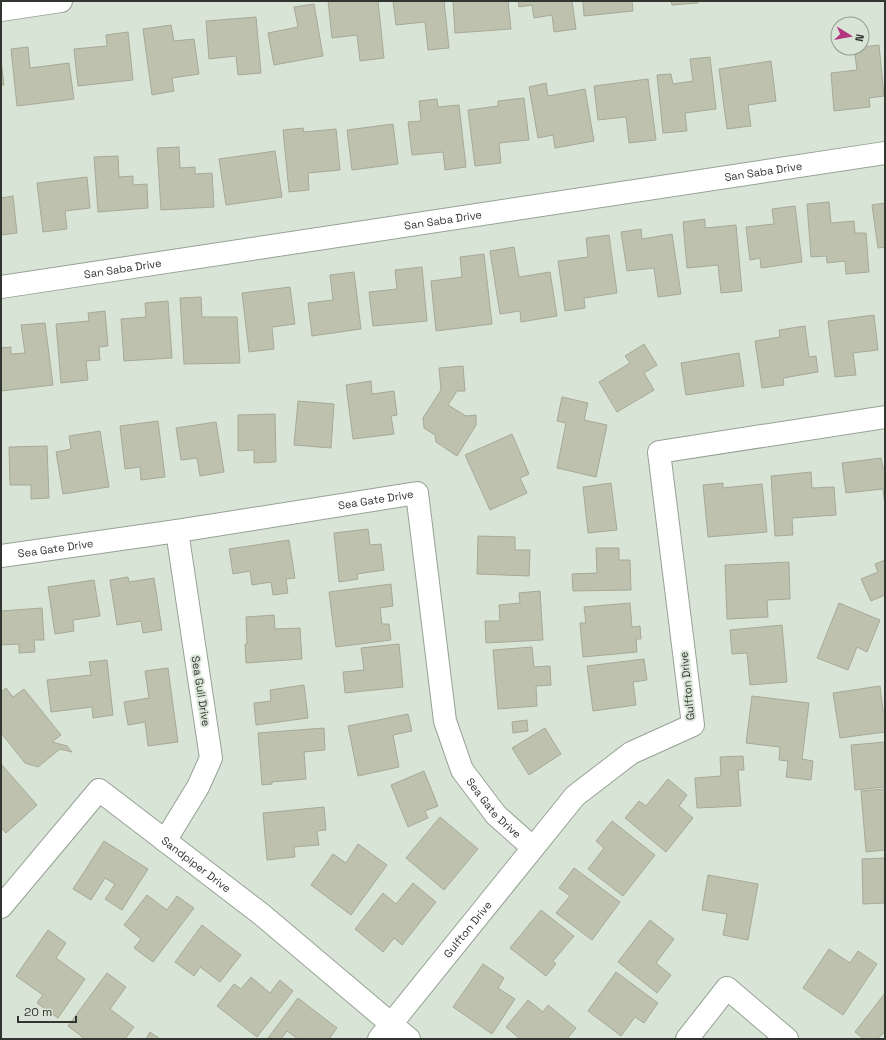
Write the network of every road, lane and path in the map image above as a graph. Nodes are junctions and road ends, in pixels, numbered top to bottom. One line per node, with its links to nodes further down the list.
1 (61, 1): 2 (street)
2 (1, 10)
3 (885, 153): 4 (street, San Saba Drive)
4 (1, 287)
5 (885, 417): 9 (street, Gulfton Drive)
6 (177, 531): 7 (street, Sea Gate Drive); 8 (street, Sea Gull Drive); 9 (street, Sea Gate Drive)
7 (1, 556)
8 (165, 840): 10 (street, Sandpiper Drive); 11 (street, Sandpiper Drive)
9 (532, 847): 11 (street, Gulfton Drive)
10 (1, 907)
11 (385, 1032): 12 (street, Sandpiper Drive)
12 (408, 1039)
13 (687, 1039): 14 (street)
14 (787, 1039)

